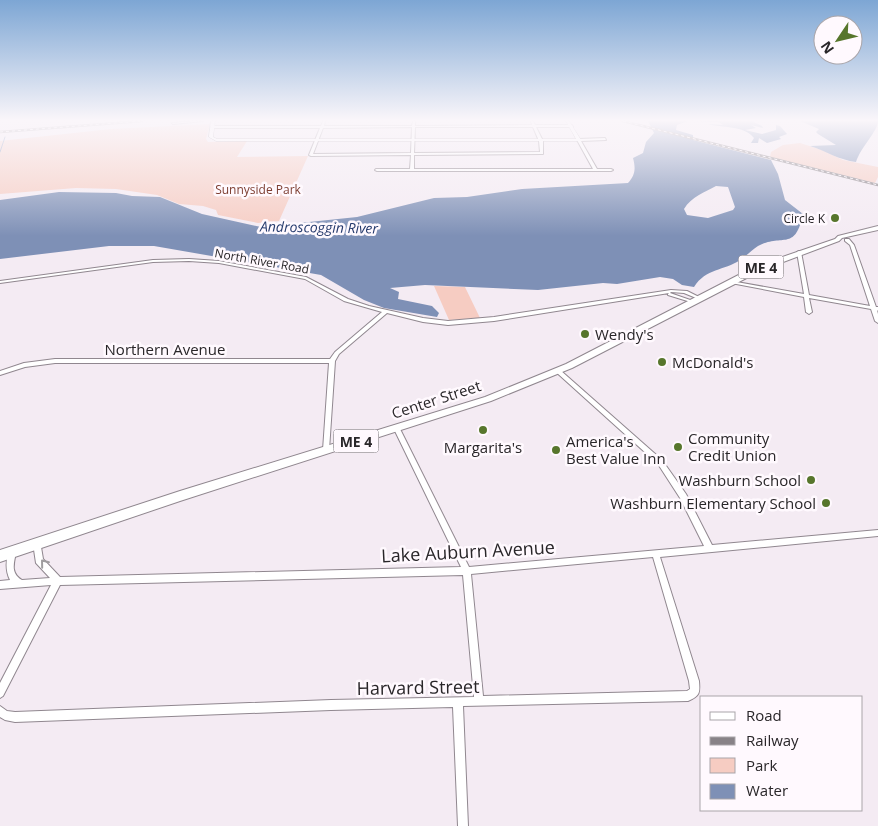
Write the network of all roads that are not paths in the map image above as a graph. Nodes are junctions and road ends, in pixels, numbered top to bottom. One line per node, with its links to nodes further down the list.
1 (411, 160): 4 (street)
2 (589, 160): 5 (street)
3 (378, 170): 4 (street)
4 (412, 170): 5 (street)
5 (595, 170): 6 (street)
6 (611, 170)
7 (877, 230): 8 (highway, Center Street / ME 4); 9 (highway, Center Street / ME 4)
8 (837, 240): 9 (highway, Center Street / ME 4); 10 (highway, Center Street / ME 4)
9 (846, 240): 15 (street)
10 (799, 252): 12 (highway, Center Street / ME 4); 13 (street)
11 (0, 282): 16 (street, North River Road)
12 (731, 282): 13 (street); 14 (highway, Center Street / ME 4)
13 (806, 296): 15 (street); 17 (street)
14 (698, 300): 16 (street, North River Road); 20 (highway, Center Street / ME 4)
15 (876, 308): 18 (street)
16 (385, 312): 19 (street)
17 (809, 312)
18 (878, 321)
19 (332, 361): 21 (street, Northern Avenue); 23 (street)
20 (558, 371): 22 (highway, Center Street / ME 4); 26 (street)
21 (0, 373)
22 (396, 428): 23 (highway, Center Street / ME 4); 29 (street)
23 (326, 450): 25 (highway, Center Street / ME 4)
24 (878, 533): 26 (street, Lake Auburn Avenue)
25 (37, 543): 27 (highway, Center Street / ME 4); 30 (street, one-way to 25)
26 (710, 549): 28 (street, Lake Auburn Avenue)
27 (6, 554): 31 (street)
28 (656, 555): 29 (street, Lake Auburn Avenue); 35 (street, Harvard Street)
29 (467, 571): 30 (street, Lake Auburn Avenue); 35 (street)
30 (58, 581): 31 (street, Lake Auburn Avenue); 33 (street)
31 (22, 584): 32 (street, Lake Auburn Avenue)
32 (0, 585)
33 (0, 694)
34 (458, 702): 35 (street, Harvard Street); 36 (street, Harvard Street); 37 (street)
35 (479, 702)
36 (0, 711)
37 (462, 826)

